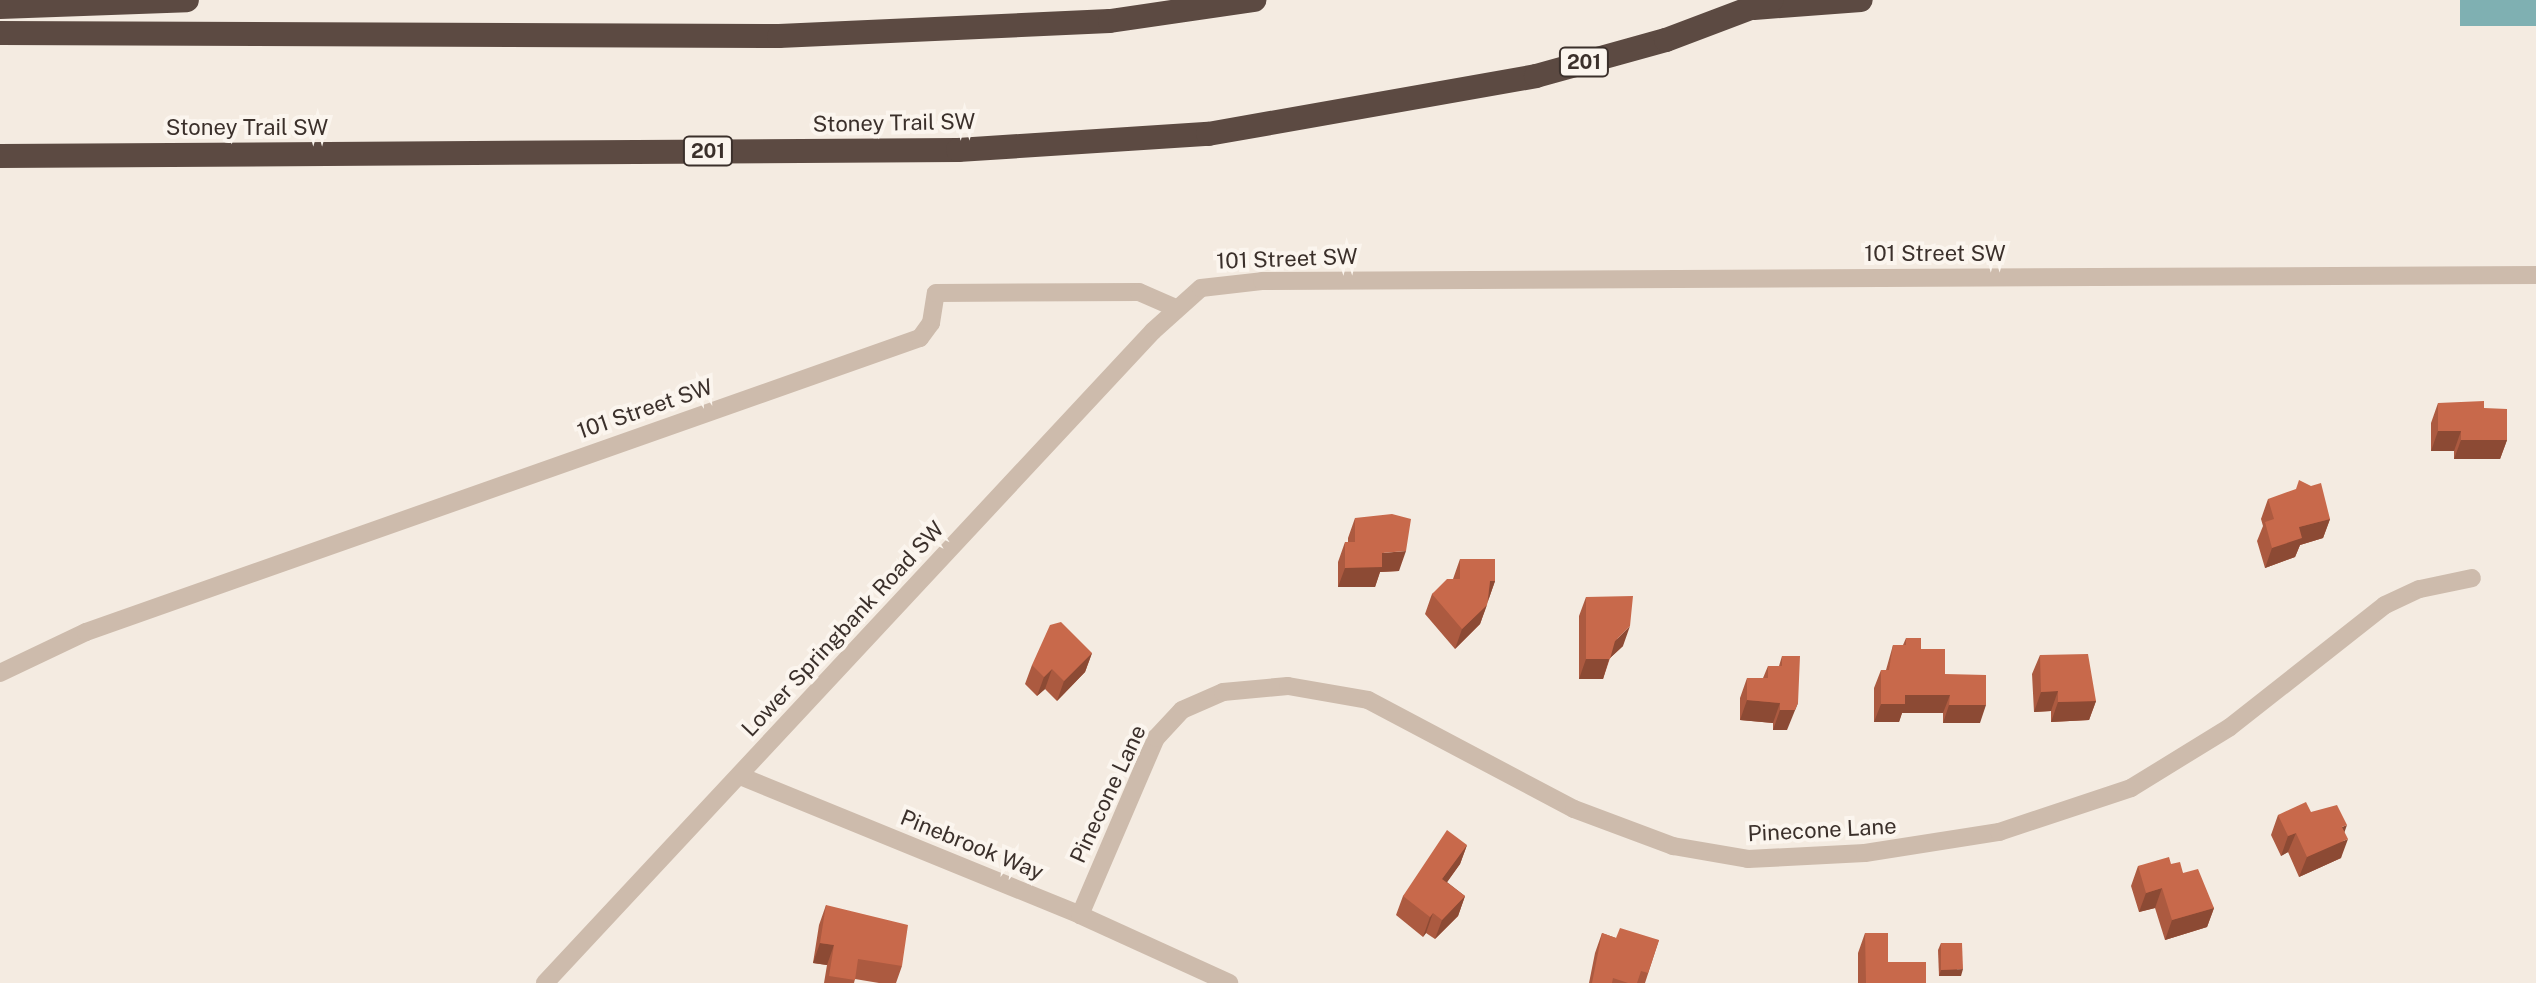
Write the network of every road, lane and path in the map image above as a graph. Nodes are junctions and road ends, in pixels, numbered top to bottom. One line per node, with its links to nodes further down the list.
1 (187, 0): 5 (highway)
2 (1254, 0): 6 (highway)
3 (1861, 0): 4 (highway, Stoney Trail SW)
4 (1762, 4): 7 (highway, Stoney Trail SW / 201)
5 (0, 7)
6 (0, 33)
7 (0, 156)
8 (2536, 275): 9 (street, 101 Street SW)
9 (1176, 308): 11 (street, 101 Street SW); 12 (street, Lower Springbank Road SW)
10 (2472, 578): 13 (street, Pinecone Lane)
11 (0, 673)
12 (740, 776): 13 (street, Pinebrook Way); 14 (street, Lower Springbank Road SW)
13 (1080, 915): 15 (street, Pinebrook Way)
14 (545, 983)
15 (1229, 983)

